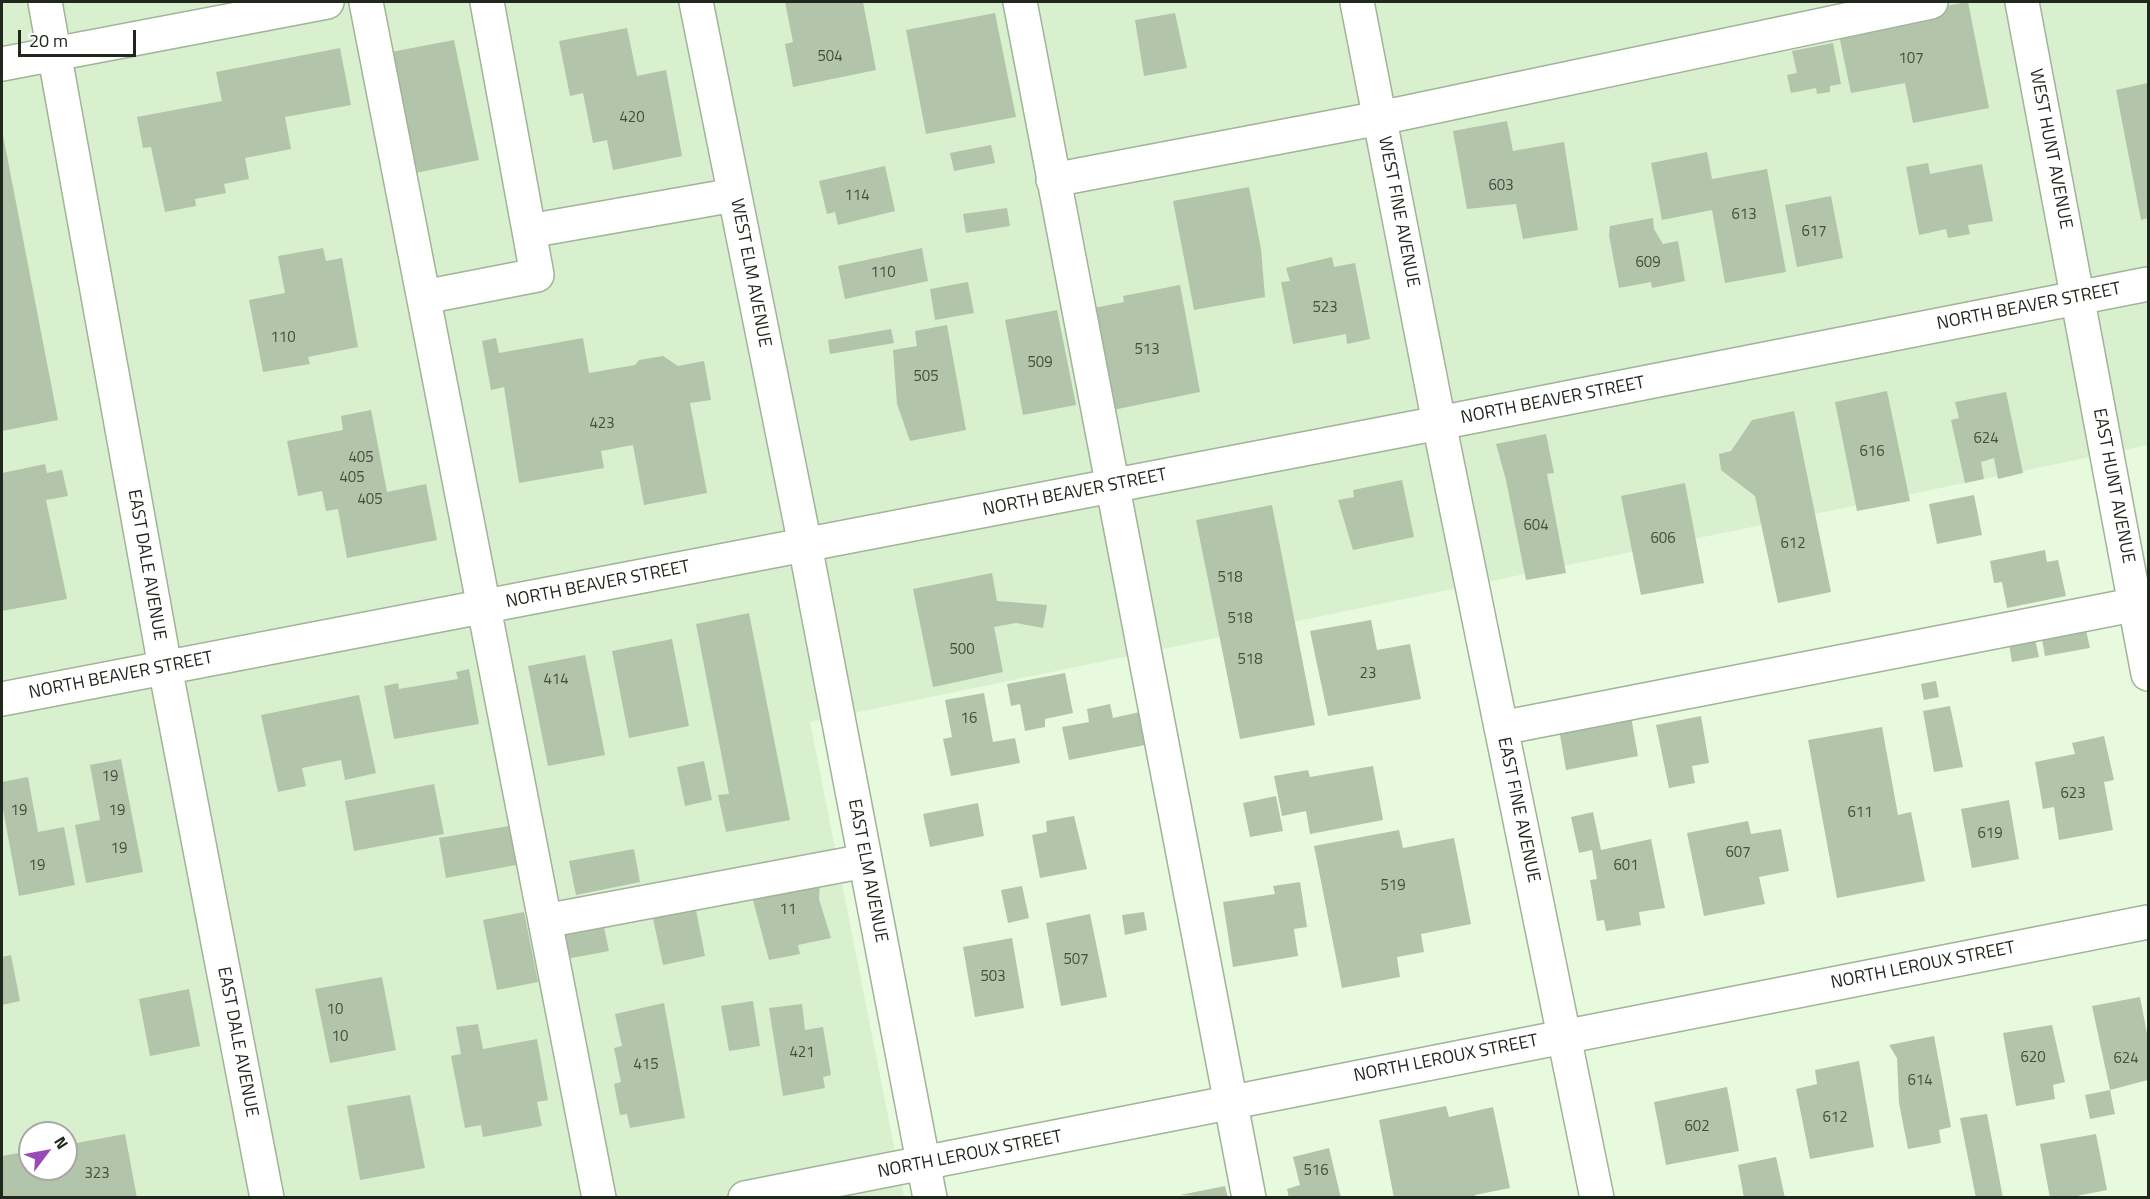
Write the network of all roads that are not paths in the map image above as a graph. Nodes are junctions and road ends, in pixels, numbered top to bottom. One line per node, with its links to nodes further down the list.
1 (45, 2): 10 (street, EAST DALE AVENUE)
2 (327, 2): 10 (street)
3 (366, 2): 17 (street)
4 (487, 2): 15 (street)
5 (696, 2): 14 (street, WEST ELM AVENUE)
6 (1020, 2): 13 (street)
7 (1357, 2): 12 (street, WEST FINE AVENUE)
8 (1931, 2): 12 (street)
9 (2022, 2): 18 (street, WEST HUNT AVENUE)
10 (54, 54): 11 (street); 24 (street, EAST DALE AVENUE)
11 (2, 64)
12 (1380, 118): 13 (street); 19 (street, WEST FINE AVENUE)
13 (1053, 180): 20 (street)
14 (734, 195): 15 (street); 21 (street, WEST ELM AVENUE)
15 (529, 231): 17 (street)
16 (2148, 284): 18 (street, NORTH BEAVER STREET)
17 (424, 297): 23 (street)
18 (2078, 297): 19 (street, NORTH BEAVER STREET); 22 (street, EAST HUNT AVENUE)
19 (1439, 423): 20 (street, NORTH BEAVER STREET); 27 (street, EAST FINE AVENUE)
20 (1111, 486): 21 (street, NORTH BEAVER STREET); 32 (street)
21 (805, 545): 23 (street, NORTH BEAVER STREET); 28 (street, EAST ELM AVENUE)
22 (2142, 604): 25 (street, EAST HUNT AVENUE); 27 (street)
23 (484, 606): 24 (street, NORTH BEAVER STREET); 29 (street)
24 (165, 667): 26 (street, NORTH BEAVER STREET); 34 (street, EAST DALE AVENUE)
25 (2148, 674)
26 (2, 699)
27 (1501, 728): 31 (street, EAST FINE AVENUE)
28 (865, 861): 29 (street); 33 (street, EAST ELM AVENUE)
29 (546, 921): 35 (street)
30 (2148, 922): 31 (street, NORTH LEROUX STREET)
31 (1564, 1036): 32 (street, NORTH LEROUX STREET); 39 (street, EAST FINE AVENUE)
32 (1228, 1104): 33 (street, NORTH LEROUX STREET); 38 (street)
33 (923, 1164): 36 (street, NORTH LEROUX STREET); 37 (street, EAST ELM AVENUE)
34 (267, 1197)
35 (599, 1197)
36 (745, 1197)
37 (930, 1197)
38 (1249, 1197)
39 (1597, 1197)

